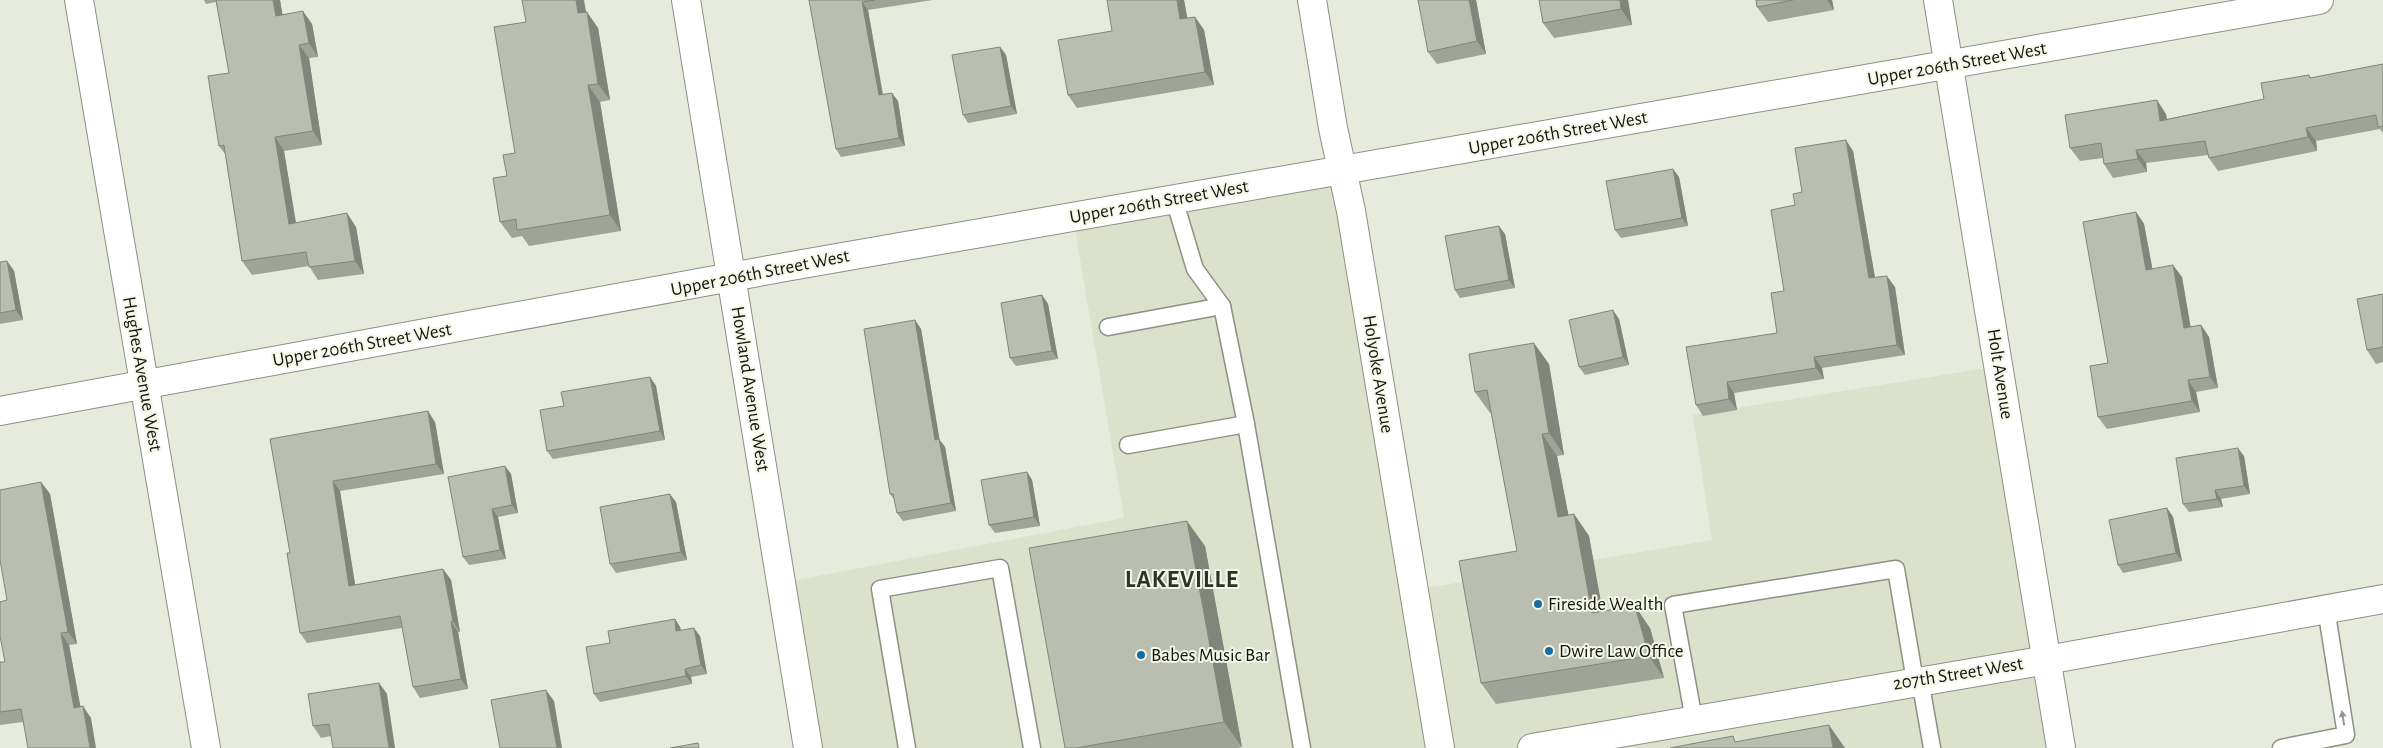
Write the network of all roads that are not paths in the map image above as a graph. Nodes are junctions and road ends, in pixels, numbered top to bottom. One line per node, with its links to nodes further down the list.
1 (79, 0): 12 (street, Hughes Avenue West)
2 (686, 0): 9 (street, Howland Avenue West)
3 (1312, 0): 7 (street, Holyoke Avenue)
4 (1938, 0): 6 (street, Holt Avenue)
5 (2319, 0): 6 (street, Upper 206th Street West)
6 (1950, 66): 7 (street, Upper 206th Street West); 18 (street, Holt Avenue)
7 (1344, 171): 8 (street, Upper 206th Street West); 26 (street, Holyoke Avenue)
8 (1174, 200): 9 (street, Upper 206th Street West); 10 (lane)
9 (732, 279): 12 (street, Upper 206th Street West); 22 (street, Howland Avenue West)
10 (1222, 306): 11 (lane); 14 (lane)
11 (1108, 327)
12 (143, 384): 13 (street, Upper 206th Street West); 21 (street, Hughes Avenue West)
13 (0, 411)
14 (1246, 424): 15 (lane); 25 (lane)
15 (1128, 445)
16 (2383, 599): 17 (street, 207th Street West)
17 (2326, 608): 18 (street, 207th Street West); 30 (lane, one-way to 17)
18 (2047, 660): 19 (street, 207th Street West); 29 (street, Holt Avenue)
19 (1918, 681): 20 (street, 207th Street West); 20 (lane); 28 (lane)
20 (1694, 720): 27 (street, 207th Street West)
21 (206, 748)
22 (808, 748)
23 (907, 748): 24 (lane)
24 (1032, 748)
25 (1302, 748)
26 (1440, 748)
27 (1532, 748)
28 (1932, 748)
29 (2061, 748)
30 (2281, 748)

